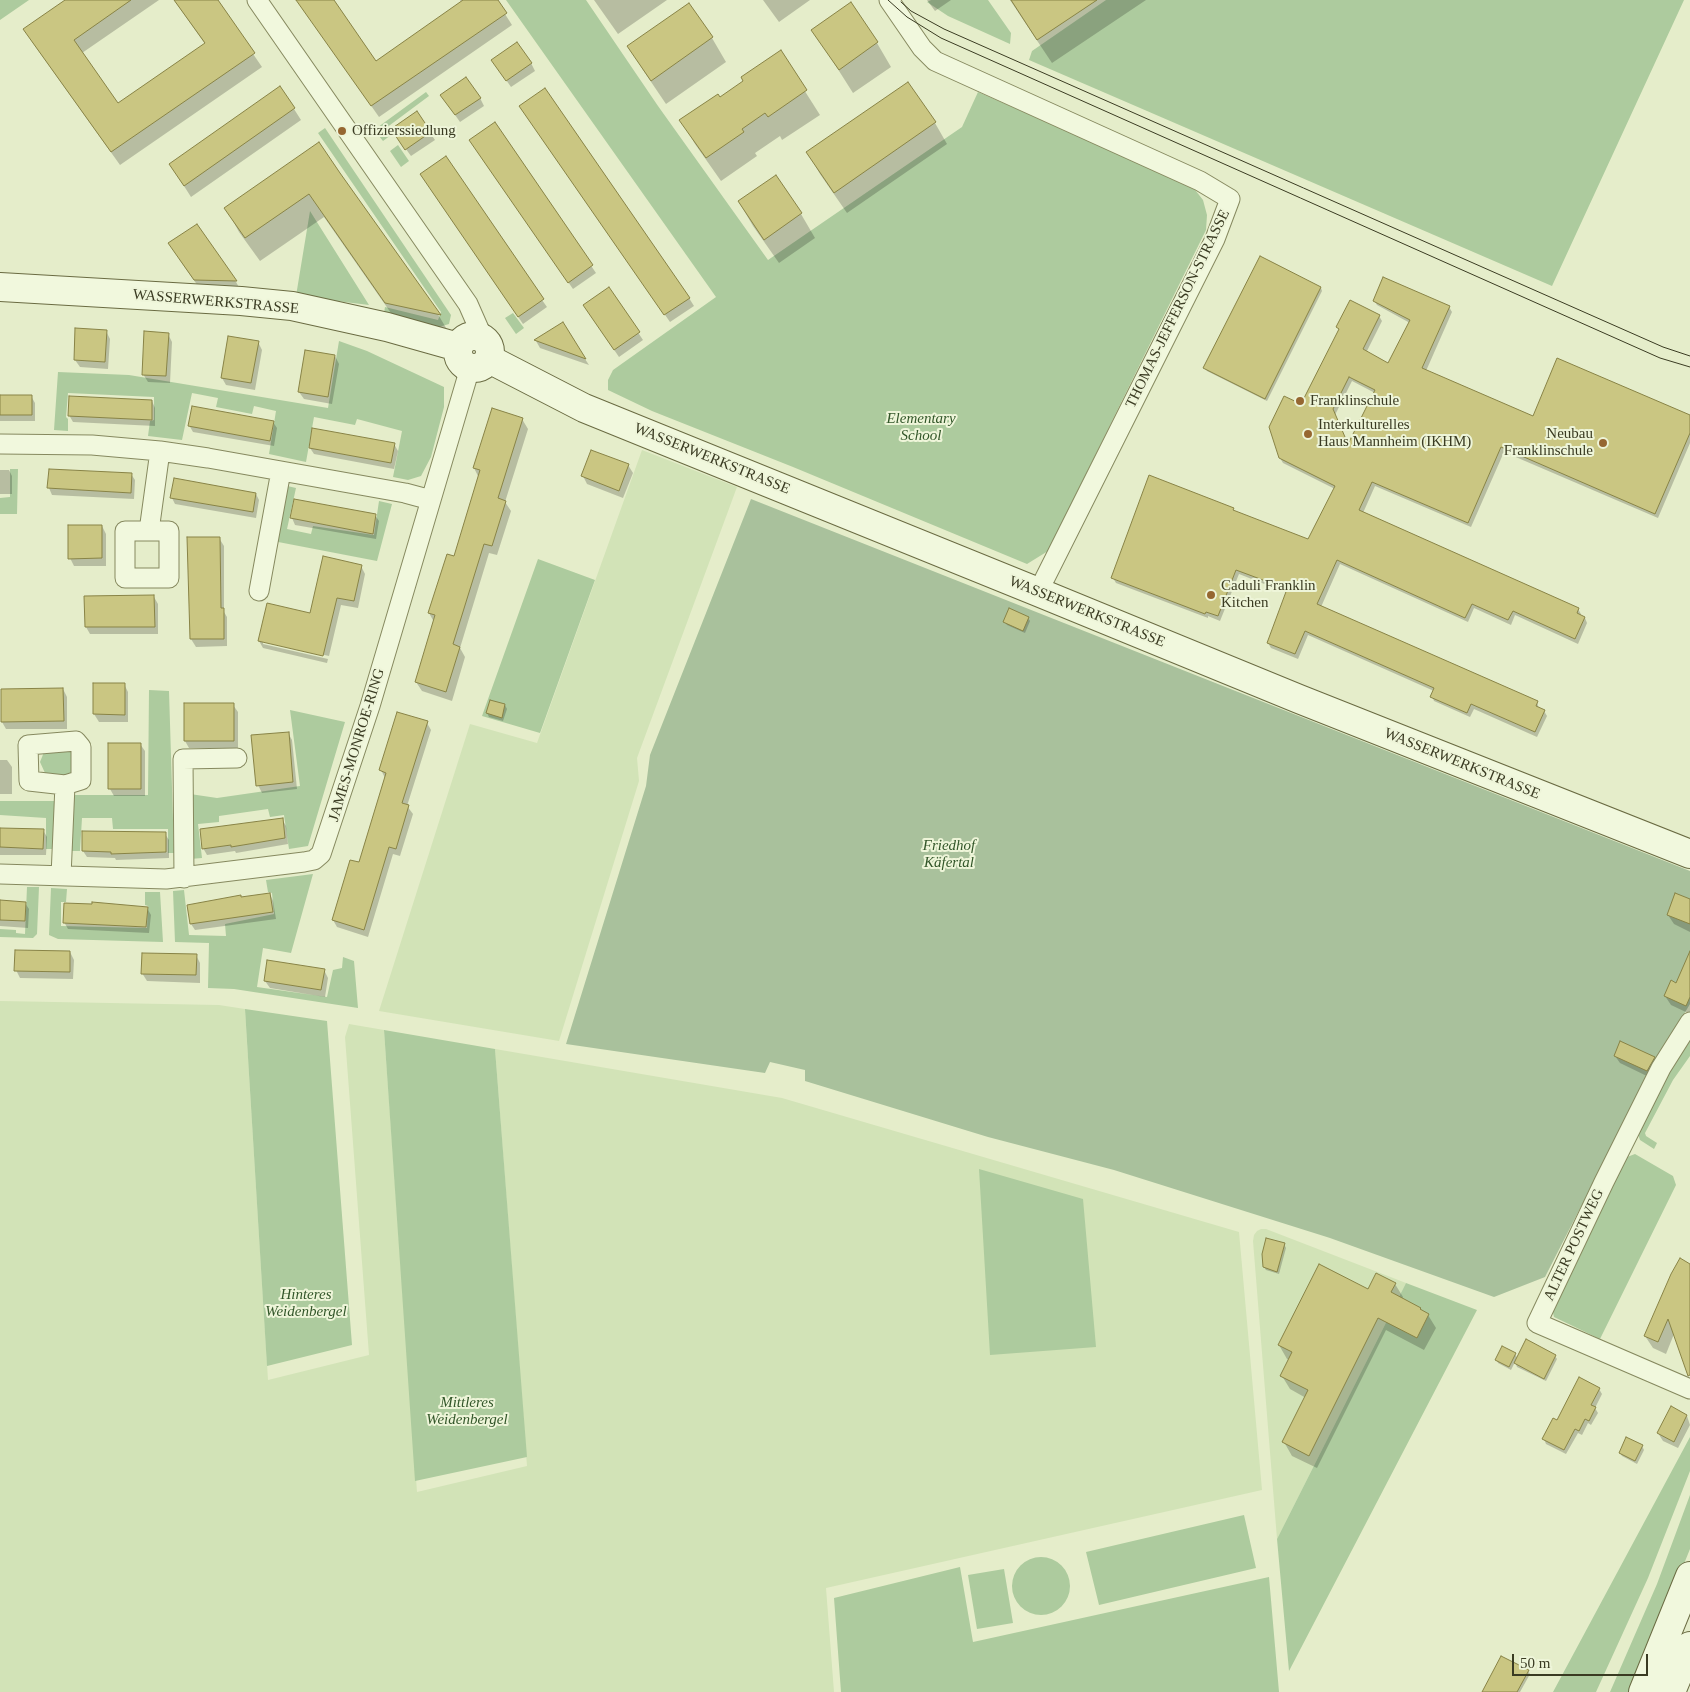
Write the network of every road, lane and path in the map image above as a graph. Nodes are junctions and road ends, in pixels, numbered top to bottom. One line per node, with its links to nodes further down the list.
1 (257, 0): 4 (street)
2 (889, 0): 11 (street, THOMAS-JEFFERSON-STRASSE)
3 (0, 287): 4 (street, WASSERWERKSTRASSE)
4 (474, 353): 8 (street, JAMES-MONROE-RING); 11 (street, WASSERWERKSTRASSE)
5 (0, 444): 6 (street)
6 (160, 451): 7 (street); 9 (street)
7 (281, 471): 8 (street); 10 (street)
8 (431, 500): 17 (street, JAMES-MONROE-RING)
9 (149, 531)
10 (259, 591)
11 (1038, 592): 14 (street, WASSERWERKSTRASSE)
12 (237, 758): 17 (street)
13 (65, 785): 16 (street)
14 (1687, 846)
15 (0, 874): 16 (street, JAMES-MONROE-RING)
16 (61, 876): 17 (street, JAMES-MONROE-RING)
17 (184, 878)
18 (1690, 1022): 19 (street, ALTER POSTWEG)
19 (1690, 1389)
20 (1690, 1576): 22 (street)
21 (1690, 1646): 23 (street)
22 (1643, 1692)
23 (1671, 1692)

